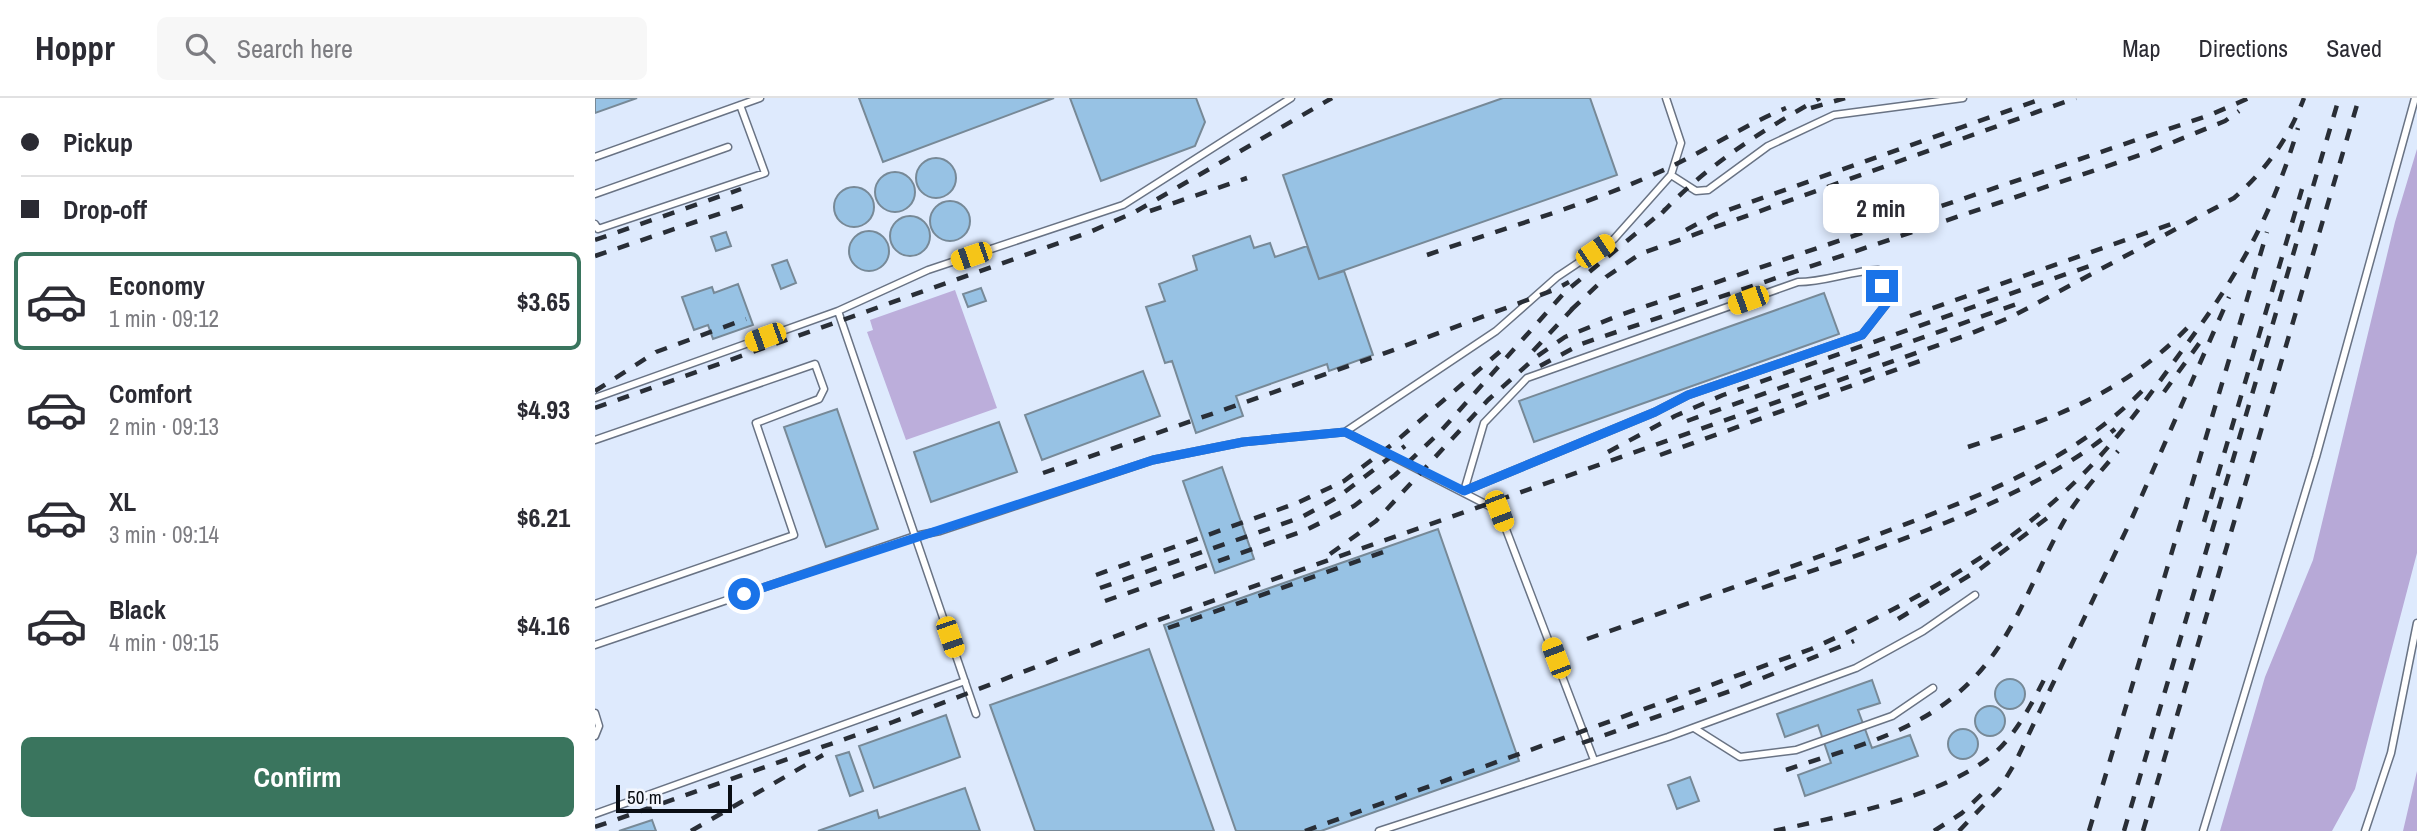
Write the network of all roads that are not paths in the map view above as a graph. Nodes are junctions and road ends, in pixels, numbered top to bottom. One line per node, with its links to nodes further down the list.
1 (760, 98): 6 (lane)
2 (1291, 98): 12 (lane)
3 (1665, 98): 9 (lane)
4 (1963, 98): 9 (lane)
5 (2415, 98): 31 (lane)
6 (740, 105): 8 (lane); 11 (lane)
7 (727, 147): 10 (lane)
8 (595, 157)
9 (1671, 175): 14 (lane)
10 (595, 194)
11 (595, 224)
12 (838, 311): 13 (lane); 17 (lane)
13 (595, 398)
14 (1345, 432): 16 (lane); 17 (lane)
15 (595, 440): 19 (lane)
16 (1464, 491): 16 (lane); 28 (lane)
17 (915, 536): 21 (lane); 22 (lane)
18 (1975, 595): 26 (lane)
19 (595, 604)
20 (2417, 623): 32 (lane)
21 (595, 645)
22 (965, 681): 25 (lane); 29 (lane)
23 (1933, 688): 26 (lane)
24 (595, 713): 27 (lane)
25 (976, 714)
26 (1694, 728): 28 (lane)
27 (595, 736)
28 (1594, 760): 30 (lane)
29 (595, 814)
30 (1379, 831)
31 (2203, 831)
32 (2365, 831)

